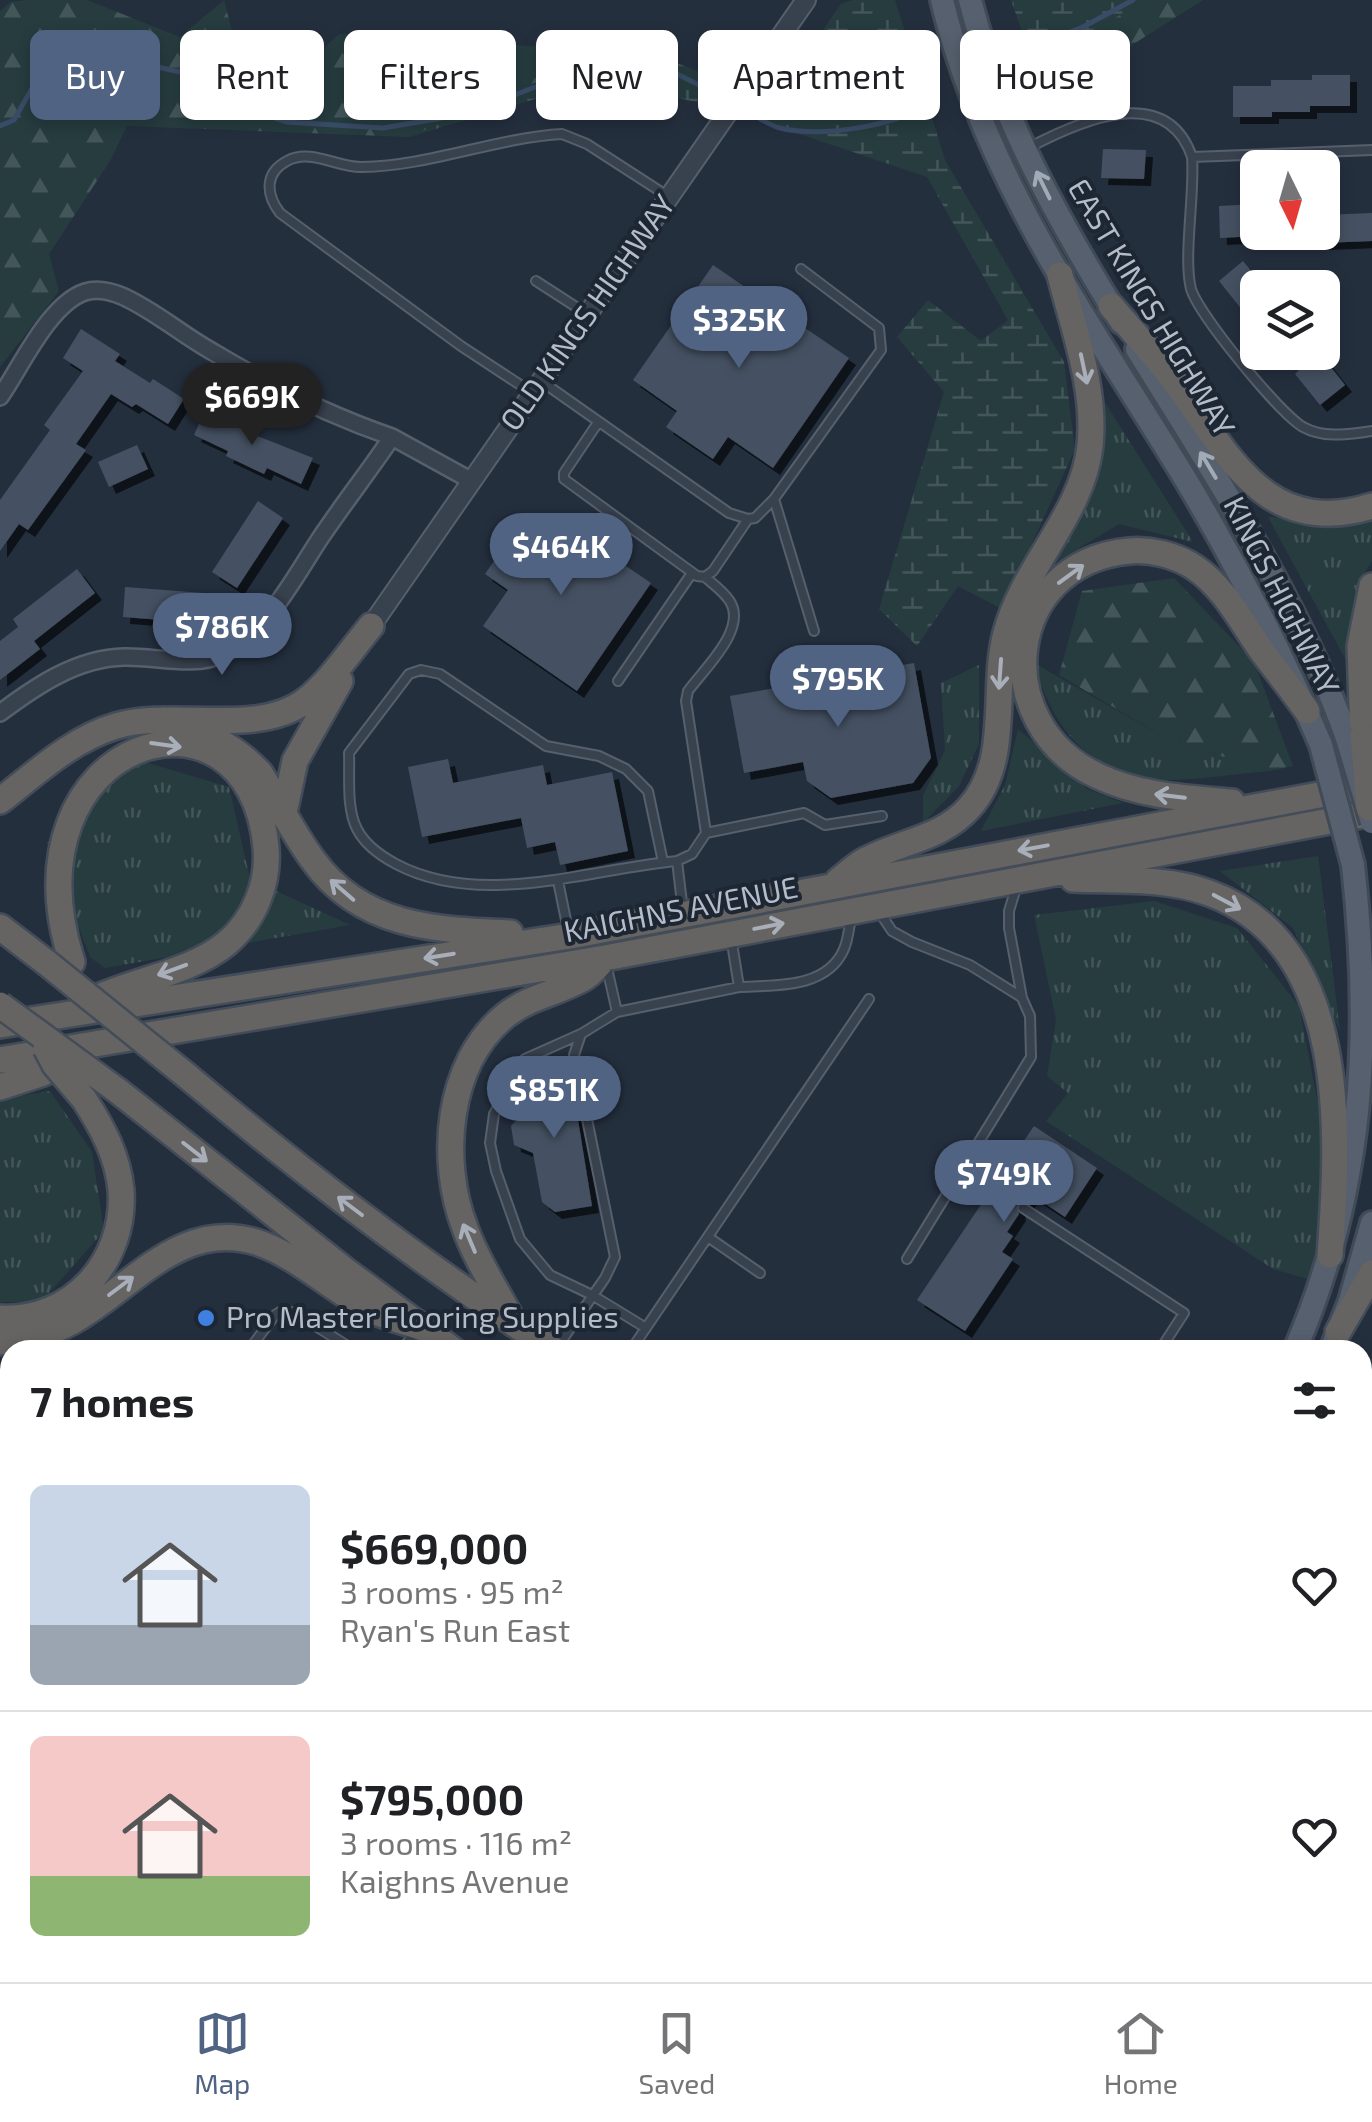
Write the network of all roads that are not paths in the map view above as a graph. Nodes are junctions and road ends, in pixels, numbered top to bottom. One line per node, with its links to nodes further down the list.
1 (806, 0): 7 (street, OLD KINGS HIGHWAY)
2 (942, 0): 9 (main road, KINGS HIGHWAY)
3 (970, 0): 4 (main road, EAST KINGS HIGHWAY)
4 (1026, 149): 6 (lane); 11 (main road, EAST KINGS HIGHWAY, one-way to 4)
5 (1372, 150): 6 (lane)
6 (1192, 157): 16 (lane)
7 (669, 196): 12 (street, OLD KINGS HIGHWAY); 13 (lane)
8 (801, 269): 19 (lane)
9 (1060, 275): 28 (main road, KINGS HIGHWAY); 44 (highway, one-way to 44)
10 (536, 281): 12 (lane)
11 (1111, 306): 20 (highway); 31 (main road, EAST KINGS HIGHWAY, one-way to 11)
12 (587, 314): 13 (street, OLD KINGS HIGHWAY)
13 (537, 387): 15 (lane); 18 (street, OLD KINGS HIGHWAY)
14 (0, 398): 17 (street)
15 (598, 424): 21 (lane); 22 (lane)
16 (1372, 432)
17 (392, 436): 18 (street); 29 (street)
18 (472, 481): 25 (street, OLD KINGS HIGHWAY)
19 (774, 499): 21 (lane); 26 (lane)
20 (1372, 506)
21 (748, 520): 23 (lane)
22 (692, 573): 23 (lane); 27 (lane)
23 (706, 576): 38 (lane)
24 (1372, 586): 31 (highway)
25 (371, 626): 30 (highway); 36 (highway)
26 (814, 631)
27 (618, 681)
28 (1307, 711): 34 (highway, one-way to 28); 69 (main road, KINGS HIGHWAY, bridge)
29 (0, 713)
30 (163, 720): 33 (highway); 36 (highway)
31 (1355, 737): 35 (highway, bridge)
32 (64, 784): 57 (highway, one-way to 57)
33 (0, 800)
34 (1267, 805): 35 (highway, KAIGHNS AVENUE); 44 (highway, KAIGHNS AVENUE, one-way to 44)
35 (1371, 807): 42 (highway, KAIGHNS AVENUE)
36 (284, 813): 49 (highway, one-way to 36)
37 (882, 816): 38 (lane)
38 (706, 834): 40 (lane)
39 (37, 858): 51 (highway)
40 (676, 861): 41 (lane); 46 (lane)
41 (663, 862): 43 (lane); 43 (lane)
42 (1024, 878): 45 (highway, KAIGHNS AVENUE); 53 (lane); 69 (highway, one-way to 69)
43 (558, 881): 49 (lane)
44 (832, 885): 46 (highway, KAIGHNS AVENUE)
45 (864, 909): 48 (highway, KAIGHNS AVENUE, one-way to 45); 52 (lane); 53 (lane)
46 (684, 914): 49 (highway, KAIGHNS AVENUE)
47 (0, 927): 51 (highway)
48 (730, 934): 50 (highway, KAIGHNS AVENUE); 52 (lane)
49 (570, 936): 57 (highway, KAIGHNS AVENUE, one-way to 57)
50 (605, 958): 56 (lane); 61 (highway, KAIGHNS AVENUE); 74 (highway, one-way to 50)
51 (60, 962): 74 (highway, one-way to 51, bridge)
52 (739, 987): 56 (lane)
53 (1022, 998): 64 (lane)
54 (869, 999): 68 (lane)
55 (0, 1005): 60 (highway, bridge)
56 (616, 1012): 59 (lane)
57 (62, 1014): 58 (highway, KAIGHNS AVENUE)
58 (0, 1025)
59 (581, 1034): 73 (lane); 73 (lane)
60 (38, 1035): 75 (highway, one-way to 75, bridge); 77 (highway, bridge)
61 (104, 1044): 62 (highway, KAIGHNS AVENUE); 63 (highway)
62 (0, 1060)
63 (0, 1087)
64 (963, 1168): 65 (lane); 70 (lane)
65 (992, 1188)
66 (1023, 1208): 85 (lane)
67 (1372, 1223): 87 (main road)
68 (708, 1237): 71 (lane); 76 (lane)
69 (1330, 1254): 86 (main road, KINGS HIGHWAY)
70 (907, 1259)
71 (760, 1273)
72 (1372, 1273): 88 (highway)
73 (592, 1295): 76 (lane); 83 (lane)
74 (514, 1324): 82 (highway)
75 (420, 1327): 77 (highway, one-way to 75); 80 (lane); 81 (highway)
76 (646, 1328): 84 (lane)
77 (1, 1336)
78 (257, 1340): 79 (lane)
79 (338, 1340)
80 (409, 1340)
81 (439, 1340)
82 (539, 1340)
83 (561, 1340)
84 (638, 1340)
85 (1166, 1340)
86 (1299, 1340)
87 (1335, 1340)
88 (1336, 1340)

